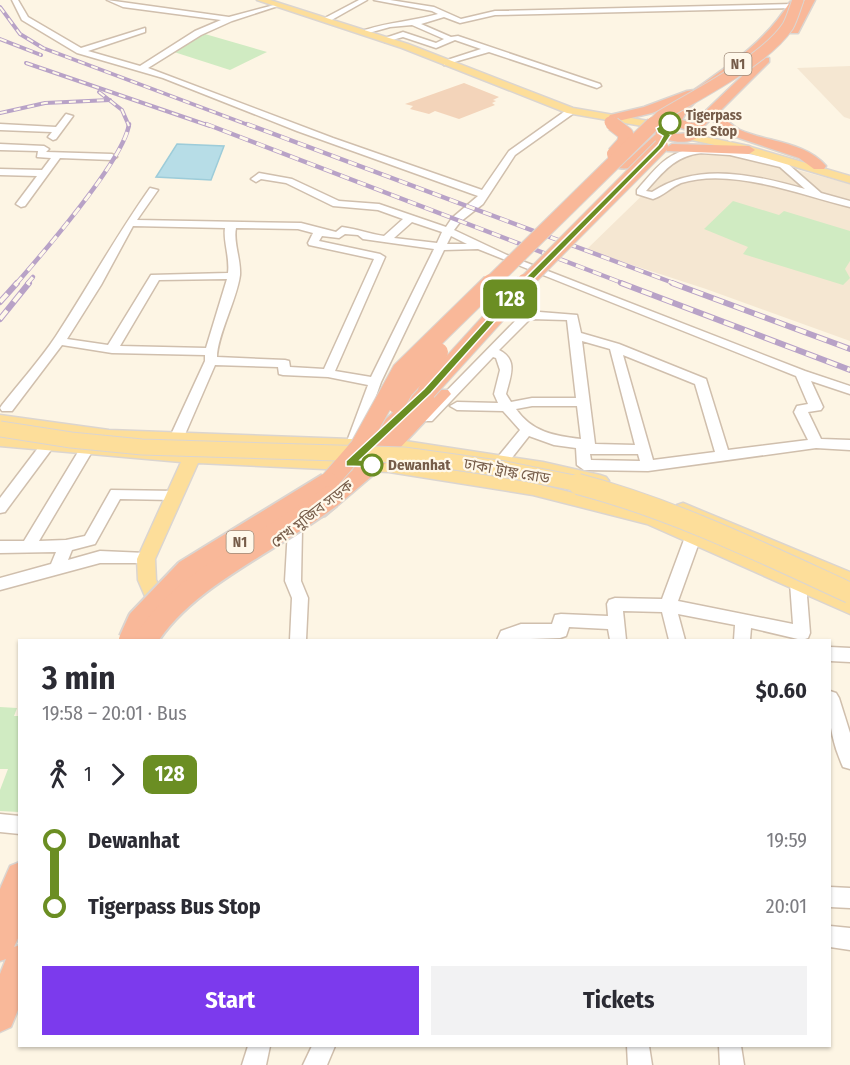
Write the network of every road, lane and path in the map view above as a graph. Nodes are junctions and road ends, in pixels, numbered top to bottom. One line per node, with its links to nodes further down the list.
1 (15, 0): 17 (street)
2 (110, 0): 9 (street)
3 (261, 0): 7 (main road)
4 (364, 0): 10 (street)
5 (377, 0): 8 (street)
6 (800, 1): 8 (street); 22 (highway, N1); 25 (highway, N1); 39 (highway, bridge); 59 (highway, bridge)
7 (276, 5): 9 (street); 10 (main road)
8 (444, 15): 11 (street)
9 (229, 19): 18 (street)
10 (325, 20): 13 (main road)
11 (414, 22): 13 (street); 15 (street)
12 (142, 30): 17 (street)
13 (368, 33): 14 (main road)
14 (388, 39): 15 (street); 19 (main road)
15 (450, 39): 16 (street)
16 (489, 49): 19 (street); 23 (street)
17 (81, 51): 20 (street)
18 (163, 56): 20 (street); 21 (street)
19 (447, 63): 24 (main road)
20 (141, 69): 21 (street)
21 (164, 75): 47 (street)
22 (713, 82): 27 (highway); 28 (highway, N1)
23 (597, 86)
24 (571, 111): 27 (main road); 47 (street)
25 (711, 113): 31 (highway, N1); 40 (highway)
26 (69, 116): 30 (street)
27 (608, 118): 32 (main road); 59 (highway, bridge)
28 (675, 122): 31 (highway); 32 (highway)
29 (2, 130): 30 (street)
30 (58, 130): 34 (street)
31 (691, 133): 32 (highway, N1); 35 (main road); 40 (main road)
32 (664, 138): 35 (highway); 39 (highway); 71 (highway, N1)
33 (0, 147): 34 (street)
34 (44, 148): 36 (street)
35 (749, 150): 38 (main road)
36 (57, 156): 37 (street); 42 (street)
37 (112, 158)
38 (781, 162): 45 (main road); 48 (street); 48 (street)
39 (624, 165): 112 (highway, bridge)
40 (819, 166): 43 (main road)
41 (0, 172): 42 (street)
42 (42, 173): 49 (street)
43 (850, 174)
44 (256, 179): 51 (street)
45 (850, 180)
46 (153, 190): 52 (street)
47 (483, 194): 54 (street)
48 (820, 196): 50 (street)
49 (21, 204)
50 (850, 204)
51 (410, 218): 54 (street); 56 (street)
52 (130, 224): 53 (street); 62 (street)
53 (231, 225): 55 (street); 60 (street)
54 (448, 231): 57 (street); 58 (street)
55 (318, 233): 56 (street); 67 (street)
56 (386, 240): 57 (street)
57 (440, 247): 58 (street); 69 (street)
58 (483, 248): 68 (street)
59 (502, 272): 111 (highway, bridge)
60 (235, 276): 64 (street); 66 (street)
61 (575, 334): 63 (street); 65 (street); 72 (street)
62 (59, 341): 64 (street); 74 (street)
63 (615, 347): 83 (street); 86 (street)
64 (112, 349): 66 (street)
65 (493, 352): 73 (street); 85 (street)
66 (211, 357): 67 (street); 77 (street)
67 (328, 373): 69 (street)
68 (801, 374): 70 (street); 79 (street)
69 (375, 382): 85 (street)
70 (850, 390)
71 (442, 397): 73 (street); 85 (highway, N1)
72 (582, 402): 73 (street); 80 (street)
73 (506, 406): 76 (street)
74 (3, 414): 77 (main road)
75 (0, 429): 102 (main road, ঢাকা ট্রাঙ্ক রোড, bridge)
76 (526, 431): 80 (street); 88 (street)
77 (176, 439): 85 (main road)
78 (0, 441): 82 (main road, ঢাকা ট্রাঙ্ক রোড)
79 (816, 443): 81 (street); 86 (street)
80 (585, 444): 83 (street); 89 (street)
81 (850, 445)
82 (46, 447): 84 (main road, ঢাকা ট্রাঙ্ক রোড); 91 (street)
83 (643, 449): 89 (street)
84 (86, 450): 87 (main road, ঢাকা ট্রাঙ্ক রোড); 96 (street)
85 (373, 451): 87 (main road, ঢাকা ট্রাঙ্ক রোড); 88 (main road); 92 (highway, শেখ মুজিব সড়ক / N1); 93 (main road, ঢাকা ট্রাঙ্ক রোড); 103 (highway, শেখ মুজিব সড়ক / N1)
86 (723, 455): 89 (street)
87 (192, 458): 90 (main road)
88 (502, 461): 99 (main road)
89 (648, 466)
90 (173, 495): 94 (street); 97 (main road)
91 (0, 507)
92 (295, 529): 106 (highway, শেখ মুজিব সড়ক / N1); 114 (street)
93 (693, 537): 101 (main road, ঢাকা ট্রাঙ্ক রোড); 104 (street)
94 (66, 546): 96 (street); 98 (street)
95 (0, 547): 96 (street)
96 (28, 547)
97 (146, 559): 98 (street); 103 (main road)
98 (57, 569): 100 (street)
99 (850, 580)
100 (0, 584)
101 (798, 584): 105 (main road, ঢাকা ট্রাঙ্ক রোড); 109 (street)
102 (850, 594)
103 (150, 601): 106 (highway); 110 (highway, শেখ মুজিব সড়ক / N1)
104 (668, 606): 107 (street); 108 (street); 117 (street)
105 (850, 606)
106 (168, 618): 113 (highway, শেখ মুজিব সড়ক / N1)
107 (743, 620): 109 (street); 118 (street)
108 (616, 623): 115 (street); 116 (street)
109 (803, 637)
110 (123, 639)
111 (130, 639)
112 (146, 639)
113 (152, 639)
114 (298, 639)
115 (506, 639)
116 (618, 639)
117 (677, 639)
118 (742, 639)
119 (831, 654): 120 (street)
120 (850, 655)
121 (831, 701): 122 (street)
122 (850, 761)
123 (0, 823): 124 (street)
124 (18, 825)
125 (18, 881): 129 (highway)
126 (831, 897): 127 (street)
127 (850, 898)
128 (18, 900): 132 (highway)
129 (0, 924)
130 (831, 937): 131 (street)
131 (850, 939)
132 (0, 946)
133 (18, 948): 135 (highway)
134 (18, 966): 136 (highway)
135 (0, 998)
136 (0, 1016)
137 (259, 1047): 141 (street)
138 (324, 1047): 142 (street)
139 (638, 1047): 143 (street)
140 (730, 1047): 144 (street)
141 (254, 1065)
142 (315, 1065)
143 (640, 1065)
144 (732, 1065)

